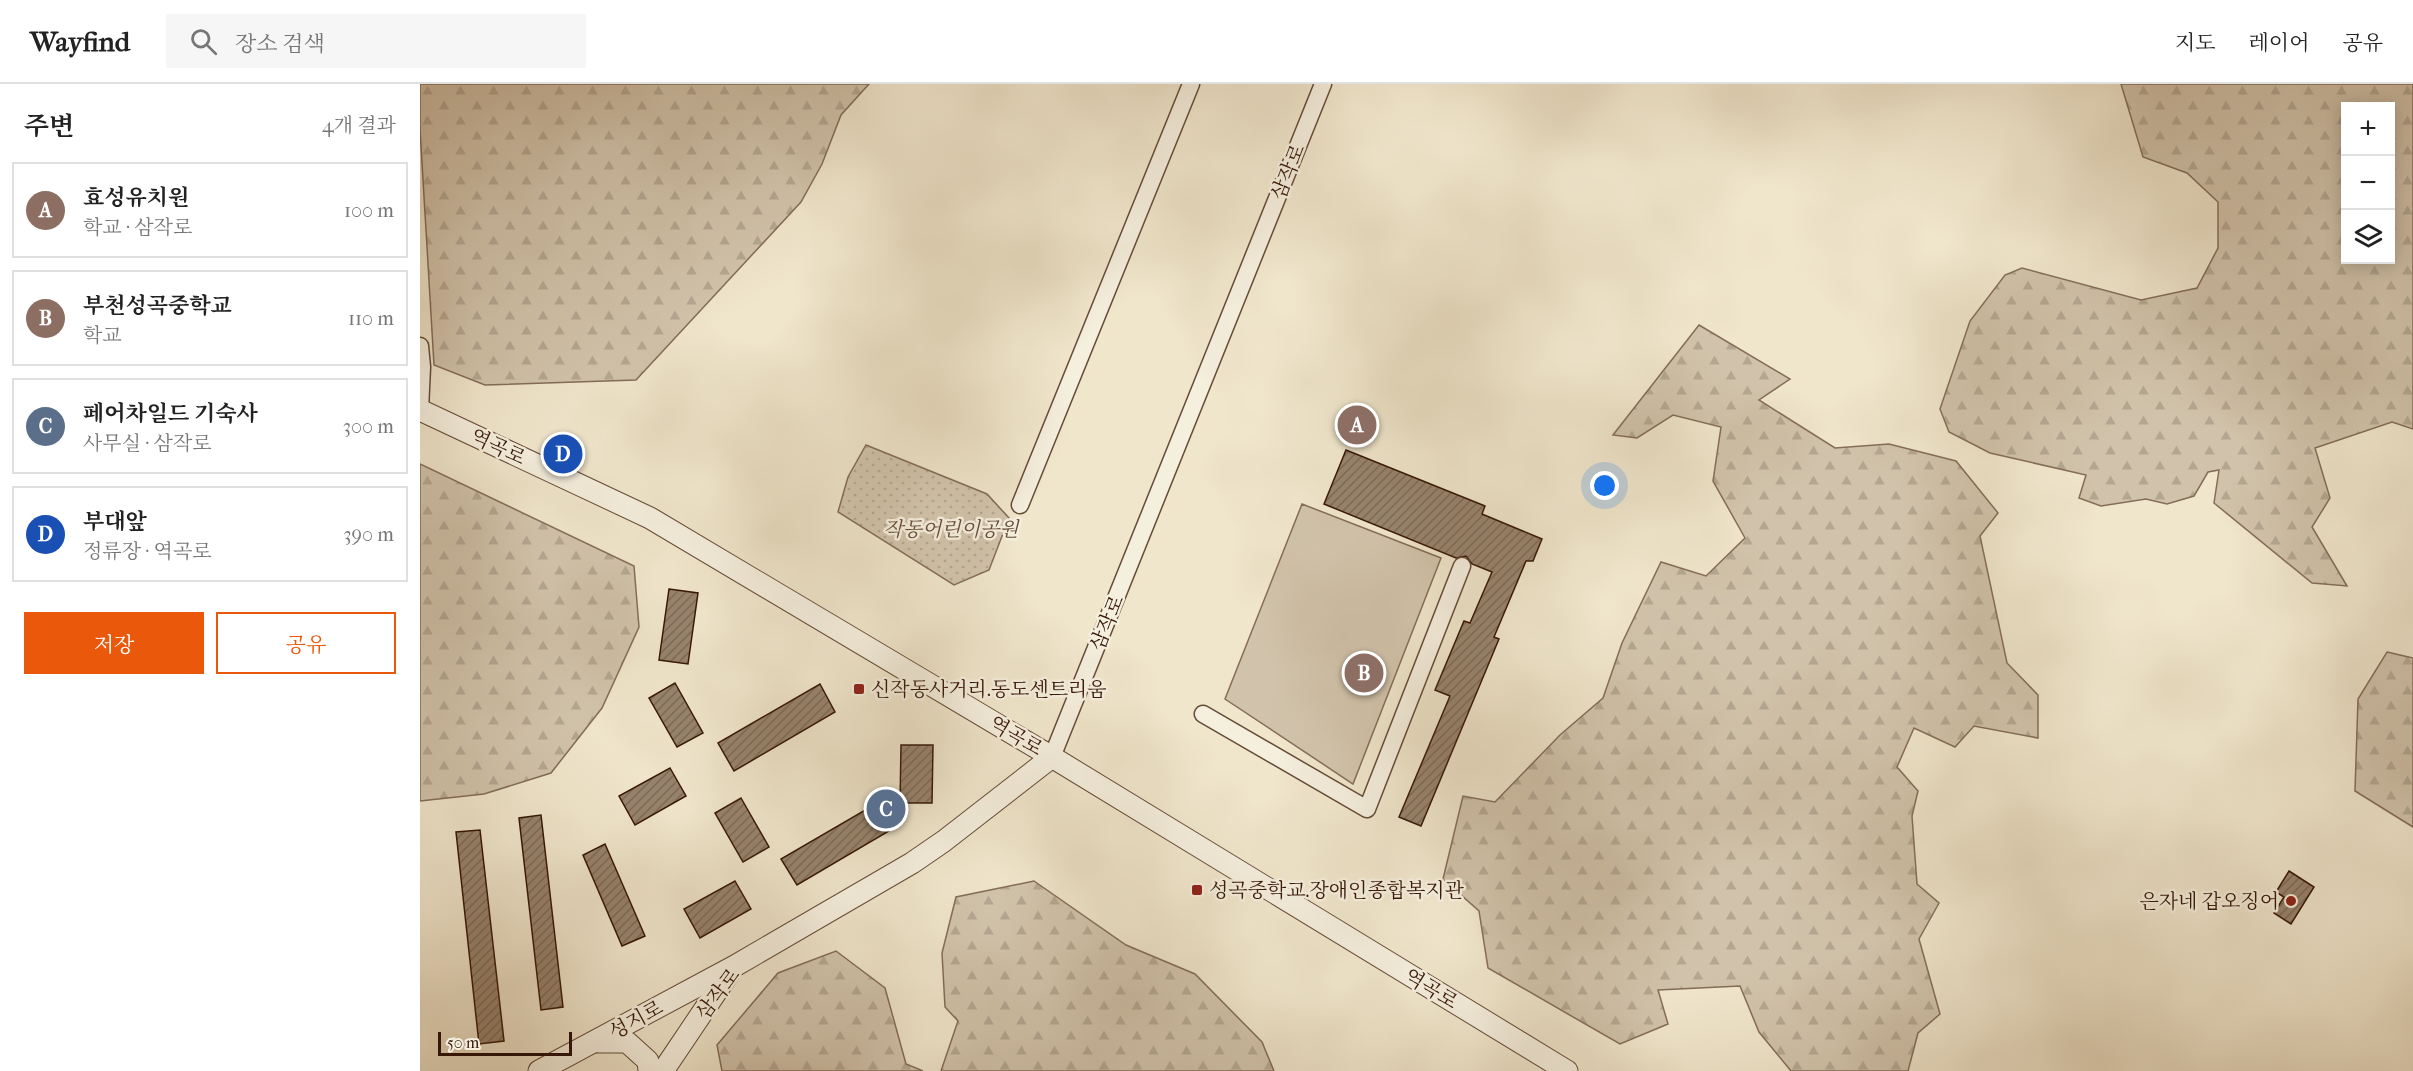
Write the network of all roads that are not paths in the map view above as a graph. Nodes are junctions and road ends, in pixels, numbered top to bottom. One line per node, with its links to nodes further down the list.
1 (1191, 84): 5 (street)
2 (1323, 84): 8 (street, 삼작로)
3 (420, 346): 4 (street, 역곡로)
4 (420, 410): 8 (street, 역곡로)
5 (1020, 505)
6 (1462, 566): 7 (street)
7 (1203, 714)
8 (1052, 757): 9 (street, 삼작로); 14 (street, 역곡로)
9 (733, 967): 10 (street, 성지로); 13 (street, 삼작로)
10 (596, 1042): 11 (street, 성지로); 12 (street)
11 (539, 1071)
12 (649, 1071)
13 (663, 1071)
14 (1567, 1071)

